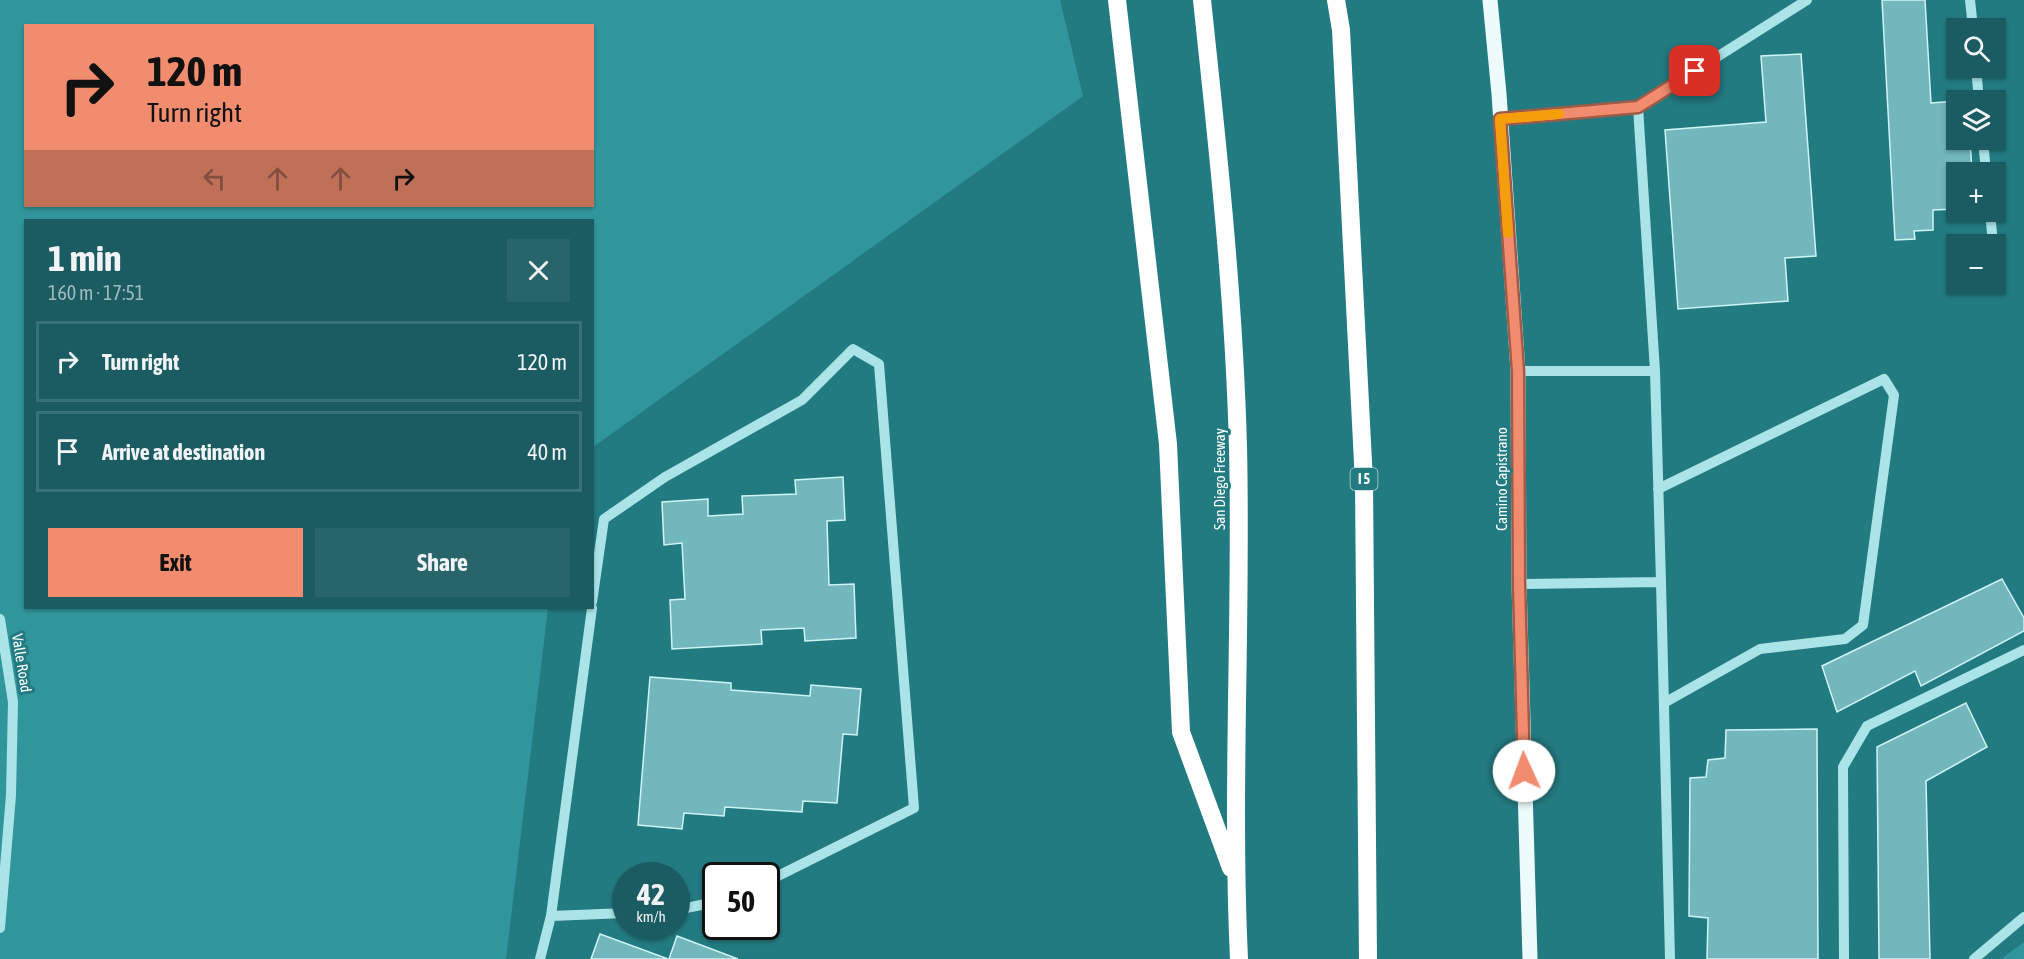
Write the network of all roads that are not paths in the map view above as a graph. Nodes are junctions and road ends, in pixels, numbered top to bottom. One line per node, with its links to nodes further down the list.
1 (1117, 0): 21 (highway)
2 (1202, 0): 21 (highway, San Diego Freeway)
3 (1336, 0): 28 (highway, I 5)
4 (1490, 0): 9 (main road, Camino Capistrano)
5 (1807, 0): 8 (street)
6 (1970, 0): 7 (street)
7 (1971, 18)
8 (1638, 107): 9 (street); 10 (street)
9 (1500, 119): 11 (main road, Camino Capistrano)
10 (1655, 370): 11 (street); 12 (street)
11 (1518, 371): 14 (main road, Camino Capistrano)
12 (1658, 489): 13 (street); 19 (street)
13 (1661, 582): 14 (street); 19 (street)
14 (1519, 584): 29 (main road, Camino Capistrano)
15 (594, 588): 20 (street)
16 (592, 609): 23 (street)
17 (0, 620): 25 (street, Valle Road)
18 (2024, 650): 31 (street)
19 (1664, 703): 30 (street)
20 (780, 875)
21 (1235, 878): 27 (highway, San Diego Freeway)
22 (612, 914): 23 (street)
23 (551, 916): 26 (street)
24 (2024, 917): 32 (street)
25 (0, 928)
26 (540, 959)
27 (1239, 959)
28 (1368, 959)
29 (1530, 959)
30 (1670, 959)
31 (1844, 959)
32 (1974, 959)

